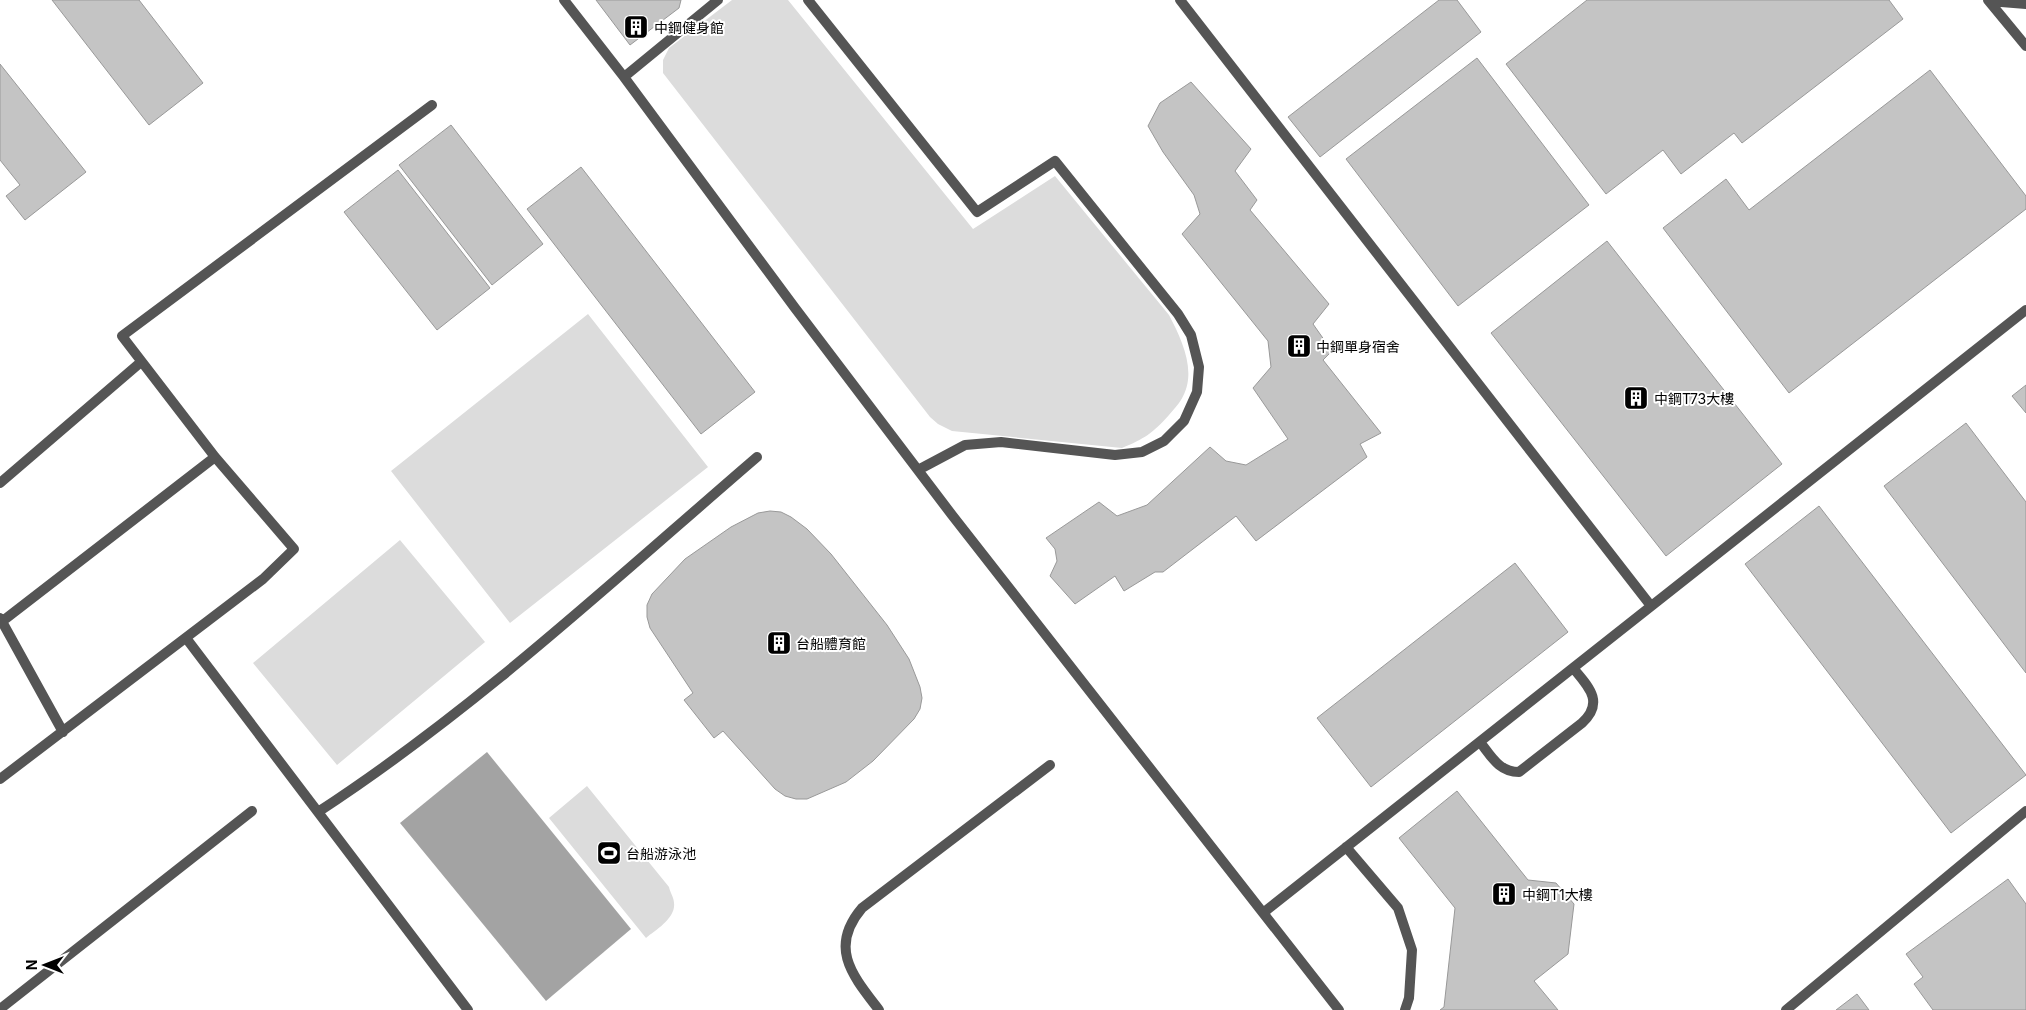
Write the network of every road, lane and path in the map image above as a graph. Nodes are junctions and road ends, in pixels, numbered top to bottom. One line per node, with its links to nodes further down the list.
1 (564, 0): 8 (lane)
2 (718, 0): 8 (lane)
3 (808, 0): 14 (lane)
4 (1180, 0): 16 (lane)
5 (1990, 0): 6 (lane); 7 (lane)
6 (2026, 4)
7 (2026, 46)
8 (624, 77): 14 (lane)
9 (432, 105): 11 (lane)
10 (2026, 310): 16 (lane)
11 (141, 362): 12 (lane); 15 (lane)
12 (215, 457): 17 (lane); 18 (lane)
13 (757, 457): 26 (lane)
14 (918, 470): 28 (lane)
15 (0, 483)
16 (1651, 606): 19 (lane)
17 (1, 621): 20 (lane)
18 (186, 638): 20 (lane); 26 (lane)
19 (1573, 668): 21 (lane); 21 (lane)
20 (63, 732): 23 (lane)
21 (1480, 742): 27 (lane)
22 (1050, 765): 31 (lane)
23 (0, 778)
24 (252, 811): 29 (lane)
25 (2026, 811): 34 (lane)
26 (318, 812): 30 (lane)
27 (1346, 847): 28 (lane); 33 (lane)
28 (1263, 913): 32 (lane)
29 (0, 1009)
30 (468, 1010)
31 (879, 1010)
32 (1339, 1010)
33 (1405, 1010)
34 (1786, 1010)

